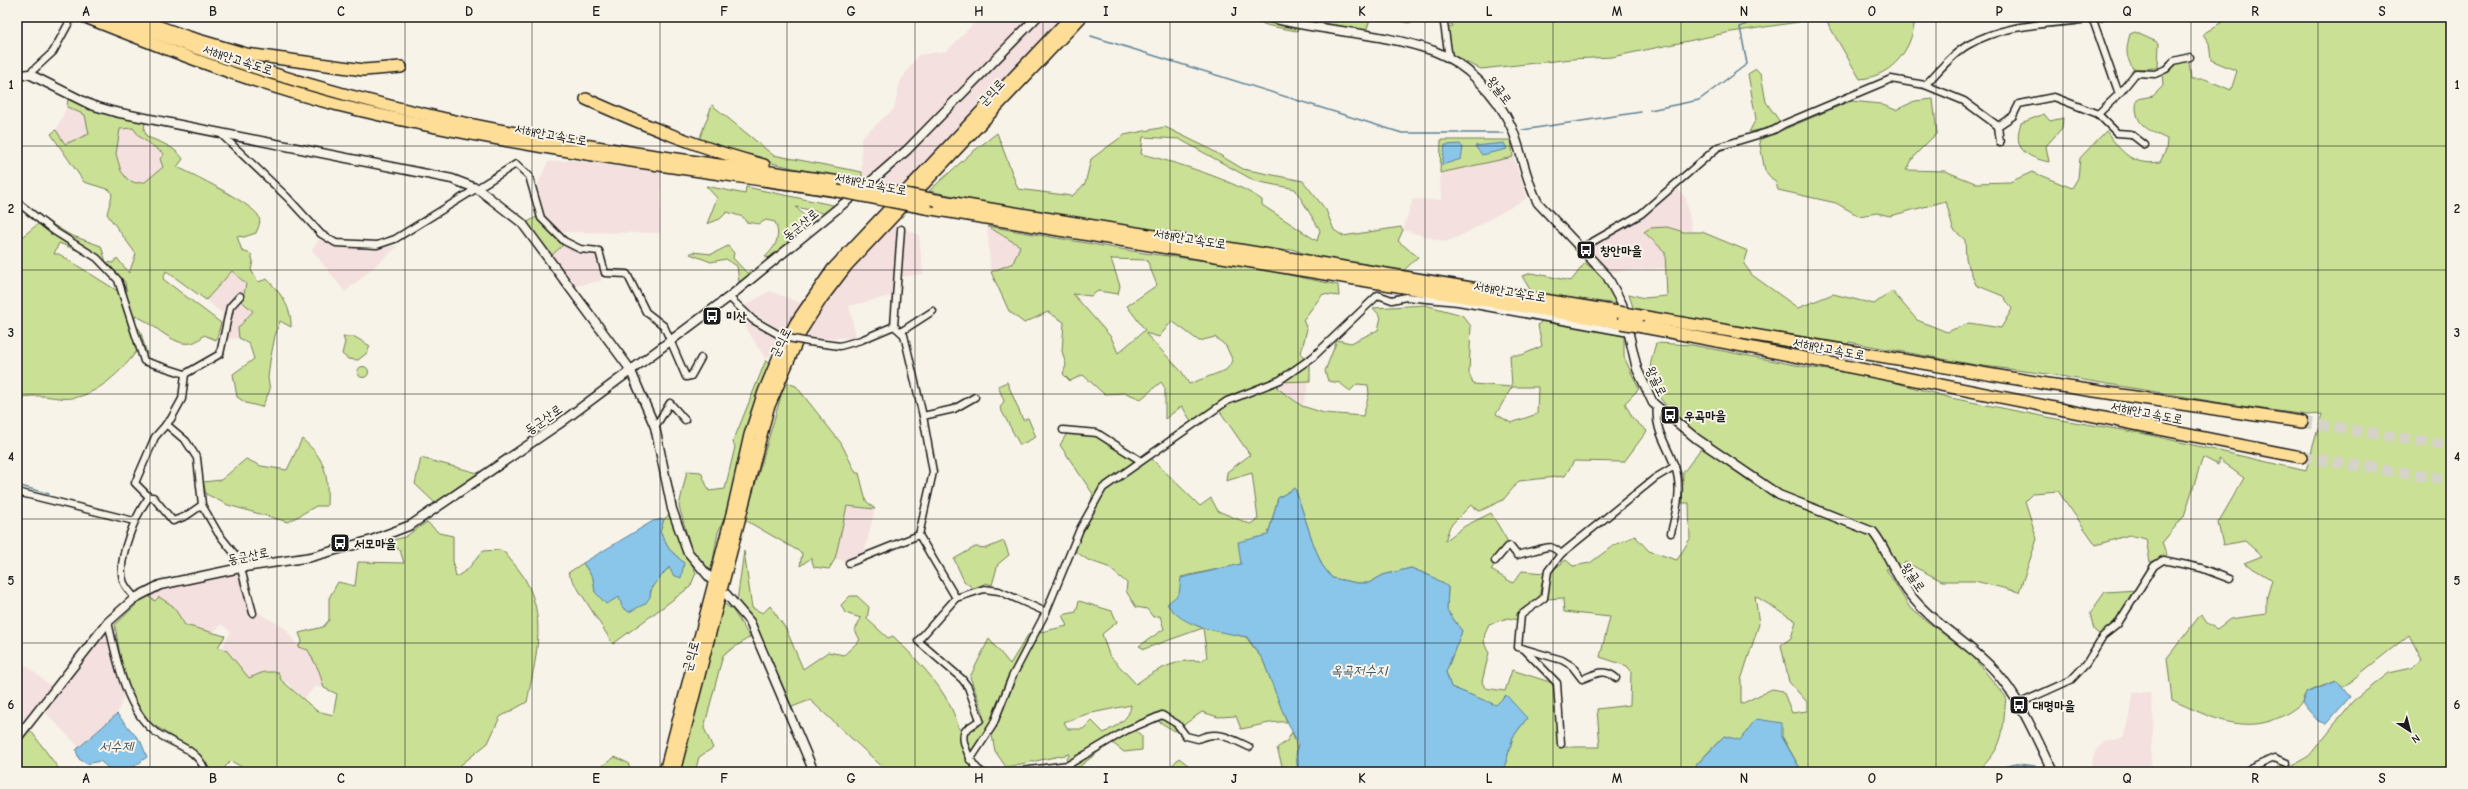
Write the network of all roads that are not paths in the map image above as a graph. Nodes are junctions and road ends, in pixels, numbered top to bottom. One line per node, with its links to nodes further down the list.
1 (72, 17): 15 (street)
2 (85, 17): 33 (highway, 서해안고속도로, bridge)
3 (112, 17): 25 (highway, 서해안고속도로)
4 (131, 17): 14 (highway)
5 (1037, 17): 31 (street, 동군산로)
6 (1070, 17): 80 (highway, 군익로)
7 (1081, 17): 81 (highway, 군익로)
8 (1268, 17): 13 (street, 왕골로)
9 (1443, 17): 13 (street)
10 (2102, 17): 11 (street)
11 (2092, 18): 17 (street); 18 (street)
12 (2190, 57): 18 (street)
13 (1448, 58): 29 (street, 왕골로)
14 (401, 67)
15 (29, 74): 16 (street); 22 (street)
16 (17, 76)
17 (1925, 85): 21 (street); 29 (street)
18 (2119, 94): 20 (street)
19 (586, 99): 25 (highway)
20 (2098, 114): 21 (street); 24 (street)
21 (1998, 126): 23 (street)
22 (220, 132): 26 (street); 26 (street)
23 (2000, 143)
24 (2145, 145)
25 (820, 179): 33 (highway, 서해안고속도로, bridge)
26 (478, 189): 37 (street); 39 (street)
27 (17, 202): 40 (street)
28 (901, 229): 34 (street)
29 (1580, 249): 36 (street, 왕골로)
30 (240, 296): 40 (street)
31 (729, 297): 34 (street, bridge); 37 (street, 동군산로)
32 (933, 311): 35 (street)
33 (1620, 318): 45 (highway, 서해안고속도로, bridge); 49 (highway, 서해안고속도로, bridge)
34 (894, 326): 35 (street)
35 (902, 331): 43 (street)
36 (1630, 333): 42 (street, 왕골로); 50 (street)
37 (669, 342): 38 (street); 39 (street, 동군산로)
38 (701, 358)
39 (630, 369): 47 (street); 61 (street, 동군산로)
40 (185, 374): 46 (street)
41 (975, 397): 43 (street)
42 (1657, 407): 51 (street); 72 (street, 왕골로)
43 (923, 416): 57 (street)
44 (685, 420): 47 (street)
45 (2302, 422)
46 (166, 424): 53 (street); 54 (street)
47 (656, 427): 62 (street)
48 (1063, 430): 50 (street)
49 (2301, 457)
50 (1141, 461): 67 (street)
51 (1675, 466): 56 (street); 58 (street)
52 (17, 492): 55 (street)
53 (149, 497): 54 (street); 55 (street)
54 (202, 505): 61 (street)
55 (134, 521): 65 (street)
56 (1670, 533)
57 (919, 535): 60 (street); 66 (street)
58 (1561, 554): 59 (street); 70 (street)
59 (1495, 561)
60 (849, 563)
61 (243, 568): 65 (street, 동군산로); 68 (street)
62 (710, 578)
63 (2230, 579): 72 (street)
64 (726, 594): 82 (street)
65 (135, 598): 69 (street, 동군산로)
66 (956, 598): 67 (street); 76 (street)
67 (1046, 612): 76 (street)
68 (253, 613)
69 (108, 622): 73 (street, 동군산로); 79 (street)
70 (1524, 649): 71 (street); 74 (street)
71 (1616, 678)
72 (2018, 704): 85 (street, 왕골로)
73 (17, 738)
74 (1561, 744)
75 (1249, 747): 84 (street)
76 (970, 760): 78 (street)
77 (2287, 763): 86 (street)
78 (979, 771): 83 (street)
79 (206, 772)
80 (665, 772)
81 (674, 772)
82 (814, 772)
83 (969, 772)
84 (1014, 772)
85 (2053, 772)
86 (2243, 772)

